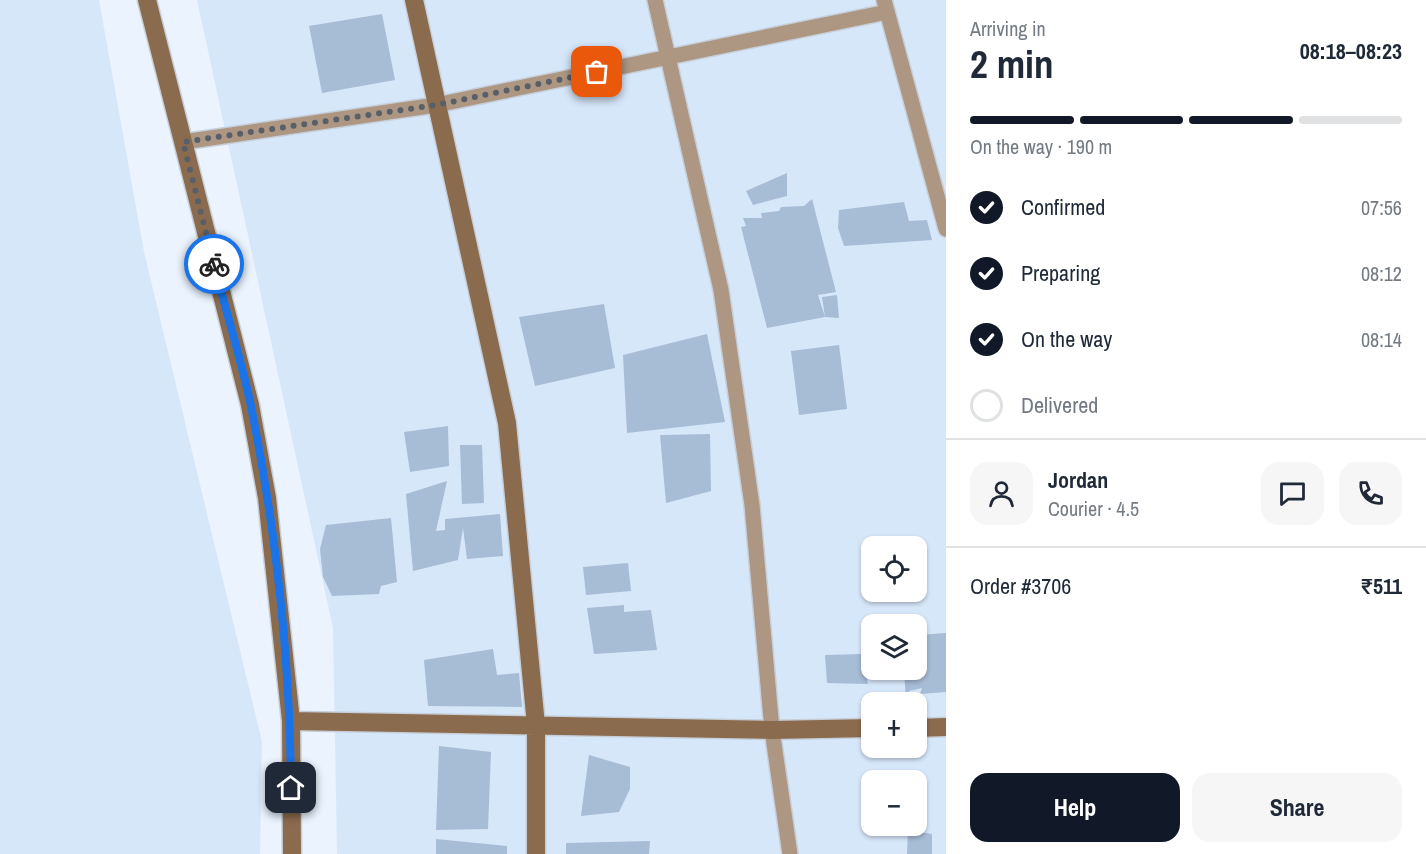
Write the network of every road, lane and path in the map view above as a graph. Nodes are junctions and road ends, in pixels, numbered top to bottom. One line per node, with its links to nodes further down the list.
1 (147, 0): 7 (street)
2 (414, 0): 6 (street)
3 (655, 0): 5 (street)
4 (886, 6): 5 (street); 8 (street)
5 (666, 58): 6 (street); 14 (street)
6 (436, 105): 7 (street); 10 (street)
7 (183, 142): 9 (street)
8 (946, 229)
9 (291, 721): 10 (street); 15 (street)
10 (536, 725): 14 (street); 16 (street)
11 (946, 727): 13 (street)
12 (861, 728): 14 (street)
13 (927, 728)
14 (772, 730): 17 (street)
15 (292, 854)
16 (536, 854)
17 (790, 854)

